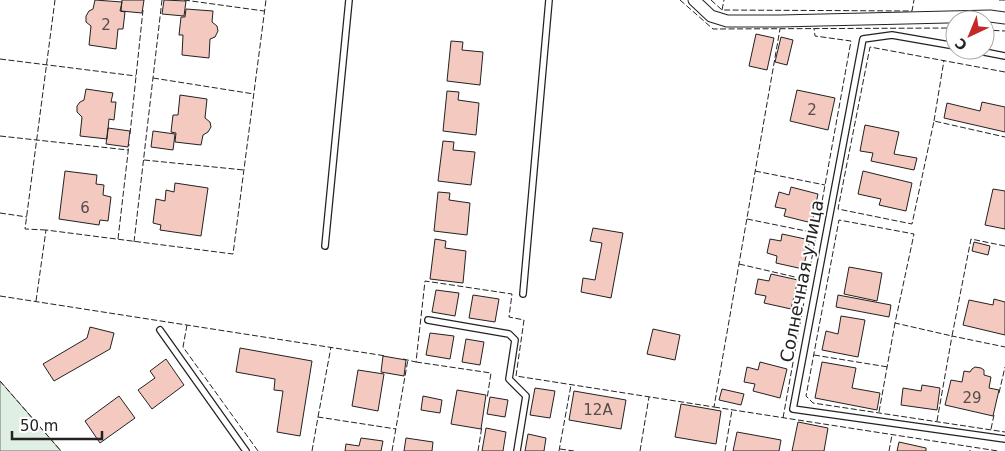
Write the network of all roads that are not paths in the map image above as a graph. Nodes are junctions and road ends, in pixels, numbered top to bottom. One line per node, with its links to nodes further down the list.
1 (348, 0): 6 (lane)
2 (549, 0): 7 (lane)
3 (694, 0): 4 (street)
4 (1005, 18)
5 (945, 44): 10 (lane, Солнечная улица)
6 (325, 246)
7 (523, 294)
8 (428, 320): 12 (lane)
9 (160, 330): 11 (lane)
10 (1005, 439)
11 (246, 451)
12 (517, 451)

